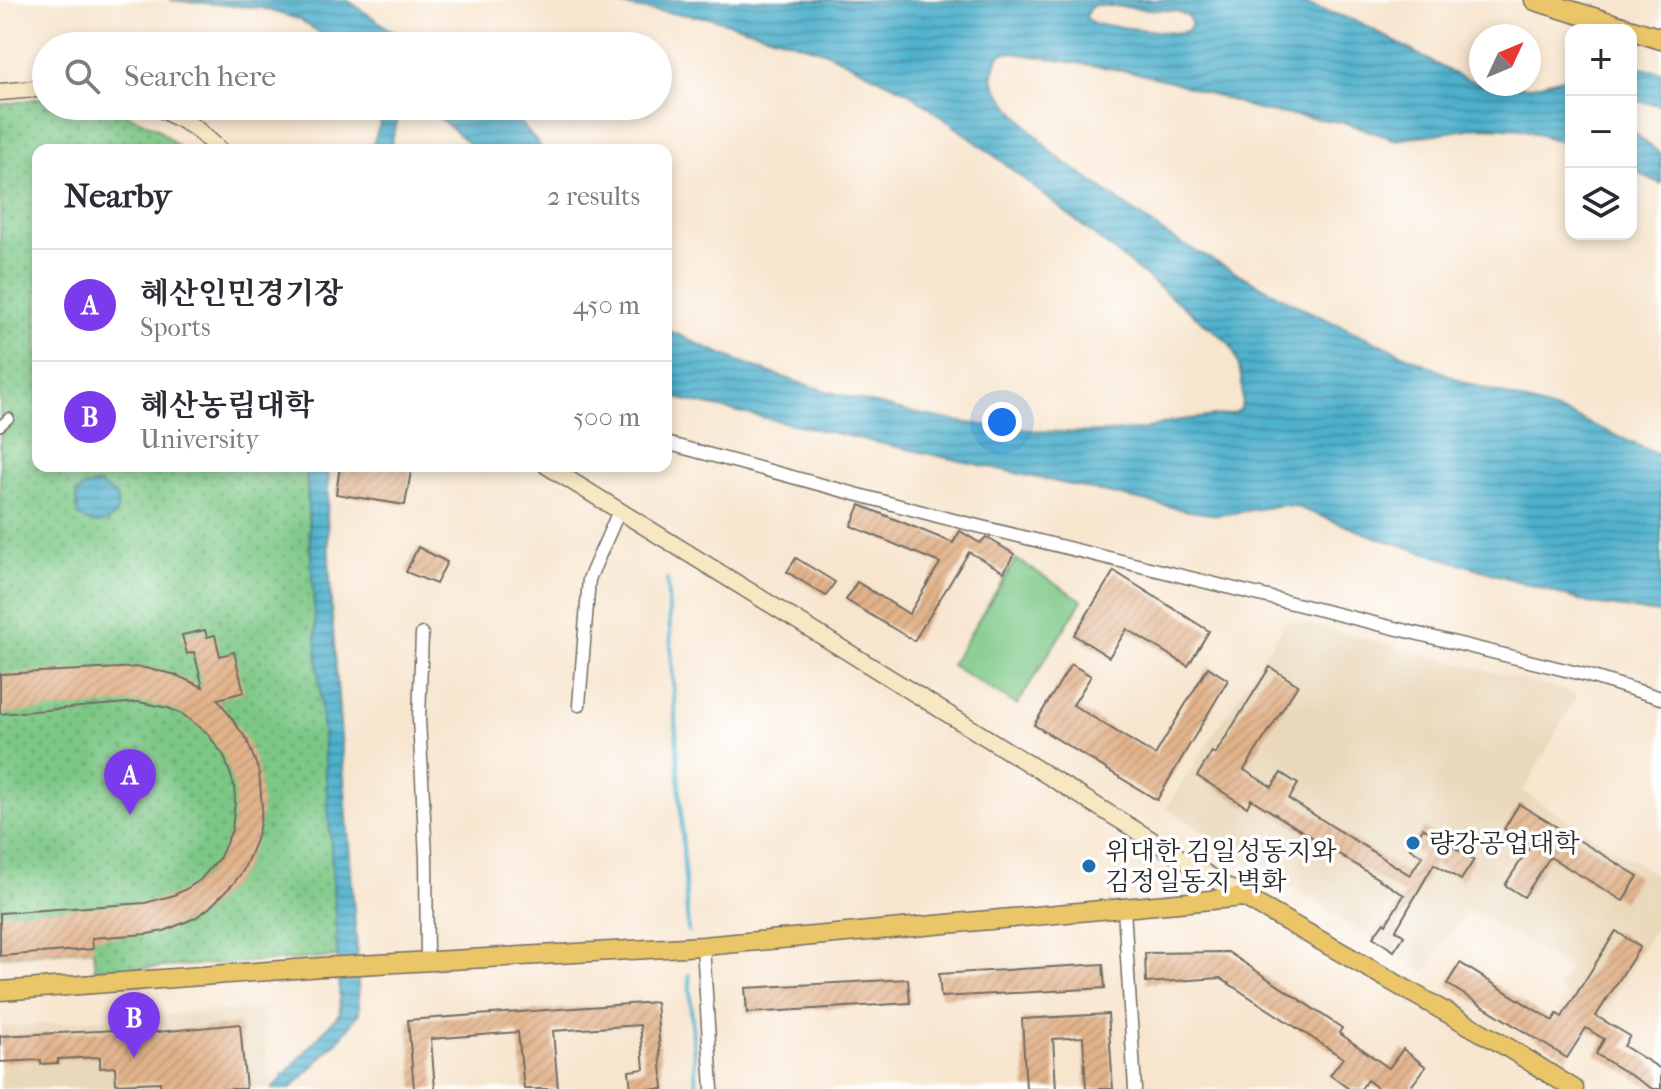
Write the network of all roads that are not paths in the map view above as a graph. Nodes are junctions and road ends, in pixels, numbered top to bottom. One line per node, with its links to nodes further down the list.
1 (1544, 1): 2 (highway)
2 (1661, 39)
3 (32, 89): 4 (main road)
4 (0, 92)
5 (181, 120): 6 (main road)
6 (213, 144)
7 (9, 418): 8 (street)
8 (0, 426)
9 (672, 445): 13 (street)
10 (557, 472): 11 (main road)
11 (619, 511): 14 (street); 15 (main road)
12 (422, 634): 18 (street)
13 (1661, 698)
14 (579, 705)
15 (1244, 897): 16 (main road); 22 (main road)
16 (1124, 908): 17 (main road); 21 (street)
17 (703, 946): 18 (main road); 20 (street)
18 (427, 961): 19 (main road)
19 (0, 991)
20 (712, 1089)
21 (1135, 1089)
22 (1574, 1089)

